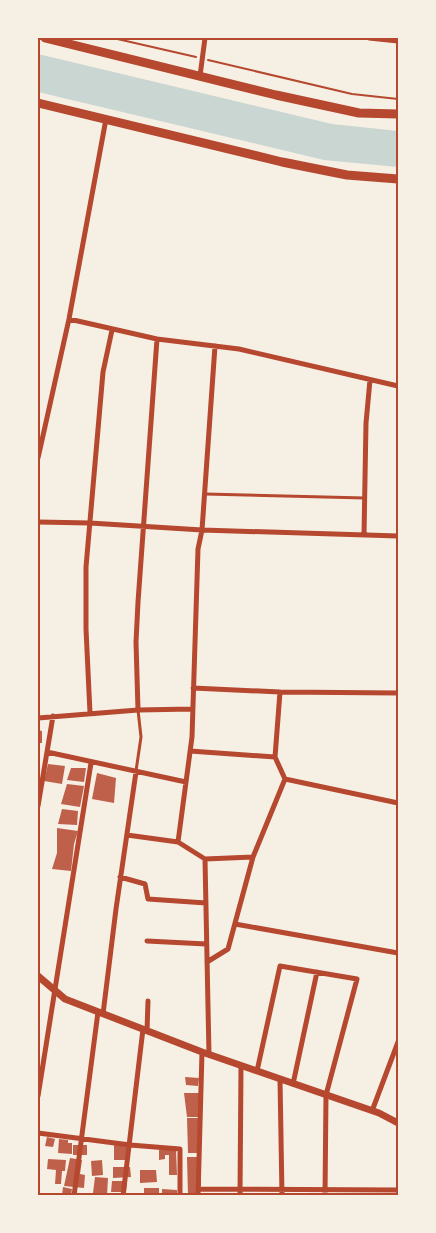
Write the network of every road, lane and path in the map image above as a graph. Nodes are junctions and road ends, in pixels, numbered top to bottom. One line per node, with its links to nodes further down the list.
1 (45, 38): 7 (main road)
2 (113, 38): 6 (path)
3 (205, 38): 6 (street)
4 (369, 38): 5 (street)
5 (398, 41)
6 (202, 58): 7 (street); 8 (path)
7 (200, 76): 10 (main road)
8 (398, 100)
9 (38, 103): 11 (main road)
10 (398, 114)
11 (106, 119): 12 (main road); 13 (street)
12 (398, 179)
13 (69, 319): 14 (street); 19 (street)
14 (112, 330): 15 (street); 23 (street)
15 (157, 339): 16 (street); 24 (street)
16 (215, 346): 17 (street); 20 (street)
17 (370, 380): 18 (street); 21 (street)
18 (398, 386)
19 (38, 458)
20 (204, 494): 21 (lane); 25 (street)
21 (365, 498): 26 (street)
22 (38, 522): 23 (street)
23 (90, 523): 24 (street); 33 (street)
24 (142, 526): 25 (street); 32 (street)
25 (202, 530): 26 (street); 28 (street)
26 (364, 535): 27 (street)
27 (398, 536)
28 (193, 688): 29 (street); 31 (street)
29 (280, 692): 30 (street); 38 (street)
30 (398, 693)
31 (192, 709): 32 (street); 36 (street)
32 (138, 710): 33 (street); 40 (lane)
33 (90, 712): 34 (street)
34 (53, 716): 35 (street); 37 (street)
35 (38, 718)
36 (190, 751): 38 (street); 42 (street)
37 (46, 752): 39 (street); 44 (street)
38 (275, 757): 41 (street)
39 (91, 762): 40 (street); 58 (street)
40 (136, 772): 42 (street); 45 (street)
41 (285, 779): 43 (street); 47 (street)
42 (186, 782): 46 (street)
43 (398, 802)
44 (38, 806)
45 (127, 835): 46 (street); 49 (street)
46 (178, 842): 48 (street)
47 (253, 857): 48 (street); 51 (street)
48 (205, 859): 50 (street)
49 (120, 877): 50 (street); 60 (street)
50 (206, 903): 53 (street)
51 (235, 924): 54 (street); 55 (street)
52 (147, 941): 53 (street)
53 (206, 944): 55 (street)
54 (398, 953)
55 (207, 962): 64 (street)
56 (318, 972): 66 (street); 69 (street); 70 (street)
57 (38, 976): 58 (street)
58 (55, 991): 60 (street); 67 (street)
59 (148, 1001): 61 (street)
60 (100, 1013): 61 (street); 75 (street)
61 (145, 1030): 63 (street); 76 (street)
62 (398, 1042): 72 (street)
63 (202, 1052): 64 (street); 78 (street)
64 (209, 1055): 65 (street)
65 (241, 1066): 66 (street); 81 (street)
66 (257, 1071): 68 (street)
67 (39, 1079): 71 (street)
68 (280, 1079): 69 (street); 82 (street)
69 (293, 1084): 70 (street)
70 (326, 1095): 72 (street); 77 (street)
71 (38, 1096)
72 (372, 1111): 73 (street)
73 (398, 1123)
74 (38, 1133): 75 (street)
75 (81, 1139): 76 (street); 83 (street)
76 (130, 1145): 84 (street); 85 (street)
77 (325, 1188): 79 (street); 82 (street); 87 (street)
78 (199, 1189): 81 (street); 86 (street)
79 (368, 1189): 80 (street); 88 (street)
80 (398, 1190)
81 (240, 1193): 82 (street)
82 (282, 1193)
83 (74, 1196)
84 (124, 1196)
85 (180, 1196)
86 (198, 1196)
87 (325, 1196)
88 (367, 1196)

